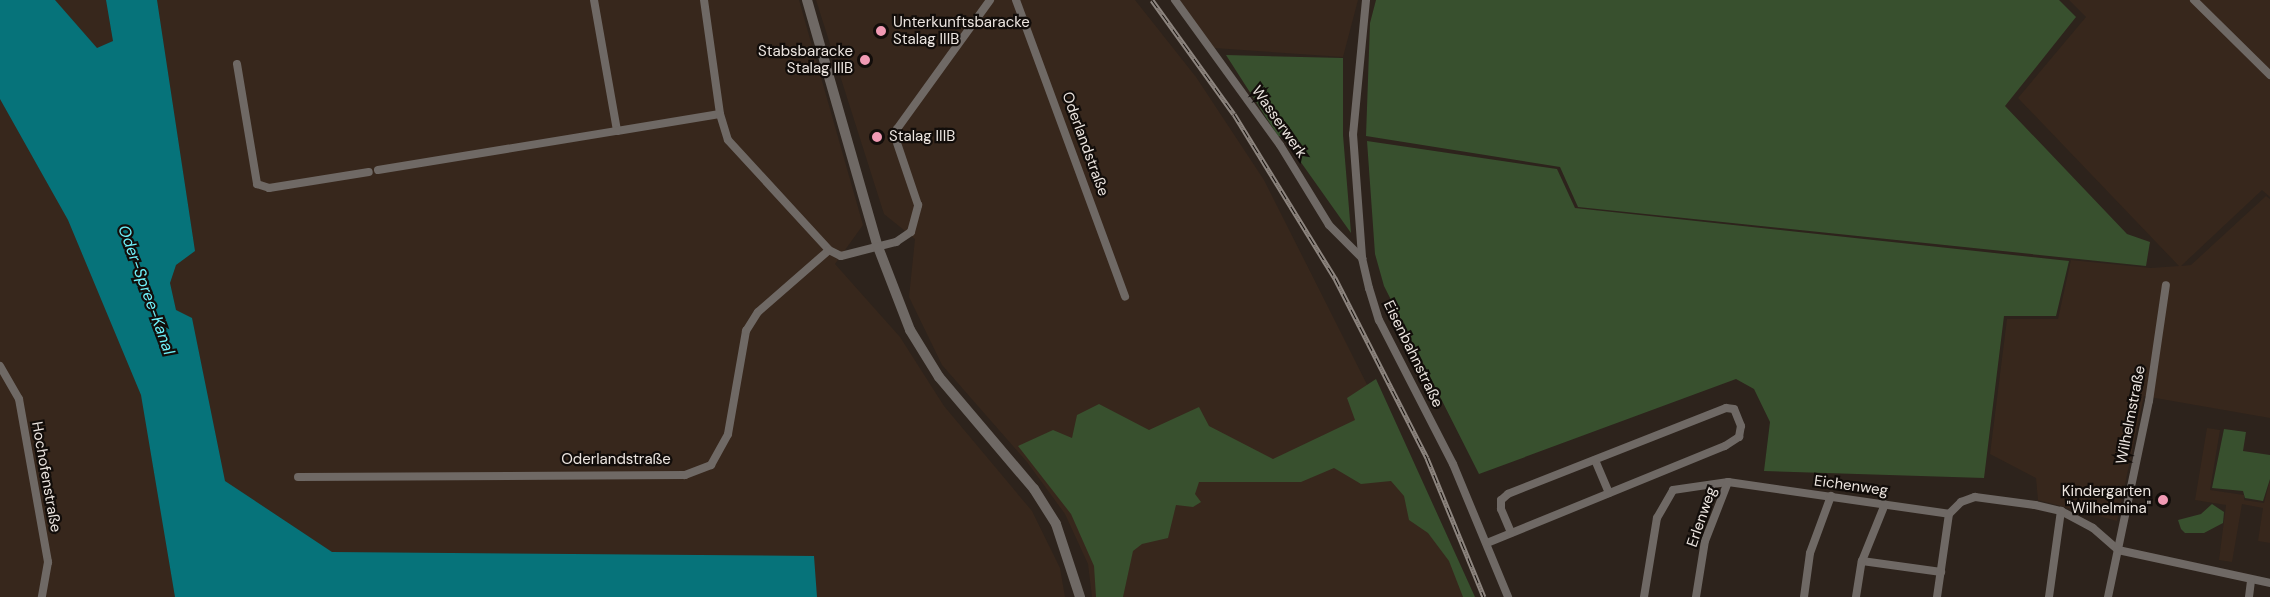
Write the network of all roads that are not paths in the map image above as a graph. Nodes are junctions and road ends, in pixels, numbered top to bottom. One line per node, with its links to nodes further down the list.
1 (594, 0): 12 (street)
2 (704, 0): 11 (street)
3 (807, 0): 13 (street)
4 (990, 0): 13 (street)
5 (1016, 0): 17 (street, Oderlandstraße)
6 (1175, 0): 15 (street, Wasserwerk)
7 (1366, 0): 15 (street, Eisenbahnstraße)
8 (2194, 0): 10 (street)
9 (237, 64): 12 (street)
10 (2270, 75)
11 (720, 114): 12 (street); 14 (street)
12 (617, 131)
13 (878, 248): 14 (street); 35 (street)
14 (829, 250): 20 (street, Oderlandstraße)
15 (1362, 258): 28 (street, Eisenbahnstraße)
16 (2166, 285): 29 (street, Wilhelmstraße)
17 (1125, 297)
18 (0, 366): 34 (street, Hochofenstraße)
19 (1595, 460): 22 (street); 22 (street); 27 (street)
20 (297, 477)
21 (1728, 482): 23 (street, Eichenweg); 37 (street, Eichenweg); 38 (street, Erlenweg)
22 (1609, 493): 27 (street)
23 (1831, 496): 24 (street, Eichenweg); 39 (street)
24 (1885, 504): 26 (street, Eichenweg); 30 (street)
25 (2061, 511): 26 (street); 29 (street); 42 (street)
26 (1949, 514): 31 (street)
27 (1511, 533): 28 (street)
28 (1487, 543): 36 (street, Eisenbahnstraße)
29 (2118, 550): 32 (street); 43 (street, Wilhelmstraße)
30 (1862, 561): 31 (street); 40 (street)
31 (1941, 572): 41 (street)
32 (2251, 580): 33 (street); 44 (street)
33 (2270, 583)
34 (42, 597)
35 (1080, 597)
36 (1508, 597)
37 (1644, 597)
38 (1696, 597)
39 (1804, 597)
40 (1856, 597)
41 (1937, 597)
42 (2049, 597)
43 (2108, 597)
44 (2249, 597)

